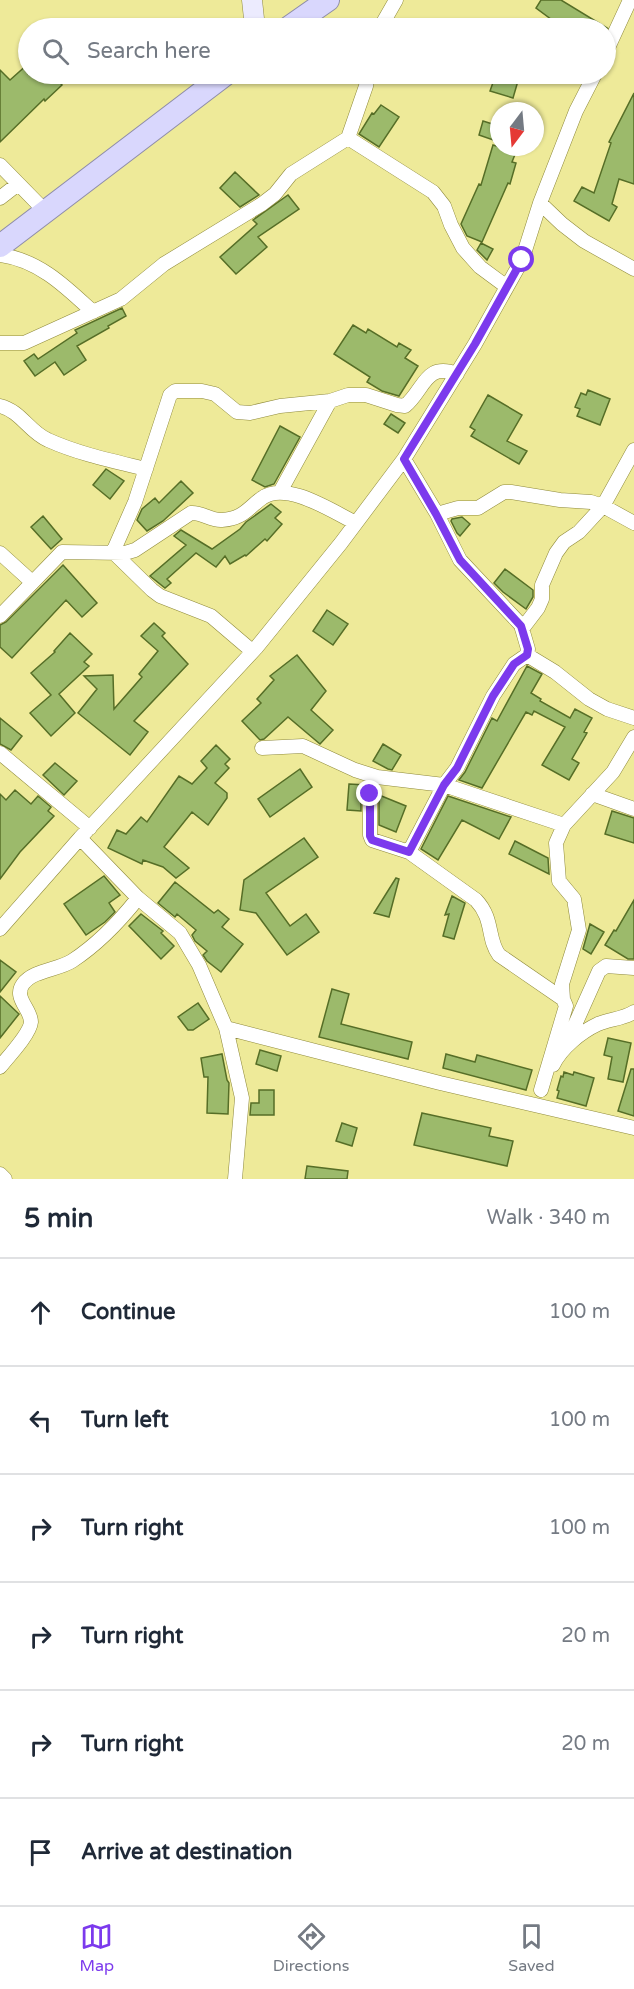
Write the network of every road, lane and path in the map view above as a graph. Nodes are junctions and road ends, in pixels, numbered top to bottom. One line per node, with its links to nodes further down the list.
1 (252, 0): 5 (main road)
2 (328, 0): 6 (main road)
3 (396, 0): 7 (street)
4 (630, 0): 8 (street)
5 (254, 18)
6 (302, 18)
7 (386, 18)
8 (616, 30)
9 (213, 84): 17 (main road)
10 (366, 84): 12 (street)
11 (590, 84): 16 (street)
12 (348, 138): 21 (street); 22 (street)
13 (0, 165): 14 (street)
14 (18, 184): 15 (street); 17 (street)
15 (0, 198)
16 (540, 203): 20 (street); 21 (street)
17 (45, 211): 18 (main road)
18 (0, 246)
19 (0, 255): 22 (street)
20 (634, 269)
21 (507, 287): 24 (street)
22 (93, 312): 23 (street)
23 (0, 343)
24 (457, 374): 25 (street); 28 (street)
25 (330, 401): 29 (street); 30 (street)
26 (0, 406): 29 (street)
27 (634, 450): 31 (street)
28 (404, 459): 32 (street); 33 (street)
29 (146, 469): 35 (street)
30 (280, 492): 33 (street); 35 (street)
31 (603, 506): 32 (street); 34 (street); 39 (street)
32 (436, 514): 39 (street)
33 (356, 523): 40 (street)
34 (634, 523)
35 (113, 552): 37 (street); 40 (street)
36 (0, 553): 37 (street)
37 (32, 582): 38 (street)
38 (0, 616)
39 (522, 629): 41 (street)
40 (252, 651): 51 (street)
41 (527, 655): 42 (street); 46 (street)
42 (634, 718)
43 (634, 737): 48 (street)
44 (262, 748): 46 (street)
45 (0, 753): 51 (street)
46 (444, 785): 50 (street); 53 (street)
47 (370, 794): 53 (street)
48 (592, 794): 49 (street); 50 (street)
49 (634, 808)
50 (564, 825): 57 (street)
51 (90, 828): 52 (street)
52 (80, 838): 54 (street); 55 (street)
53 (409, 852): 57 (street)
54 (138, 898): 59 (street); 61 (street)
55 (0, 929)
56 (634, 968): 60 (street)
57 (563, 999): 62 (street)
58 (634, 1012): 60 (street)
59 (226, 1028): 63 (street); 67 (street)
60 (564, 1049): 62 (street)
61 (0, 1067)
62 (542, 1090): 63 (street)
63 (529, 1103): 64 (street)
64 (634, 1128)
65 (0, 1174): 66 (street)
66 (5, 1179)
67 (235, 1179)

